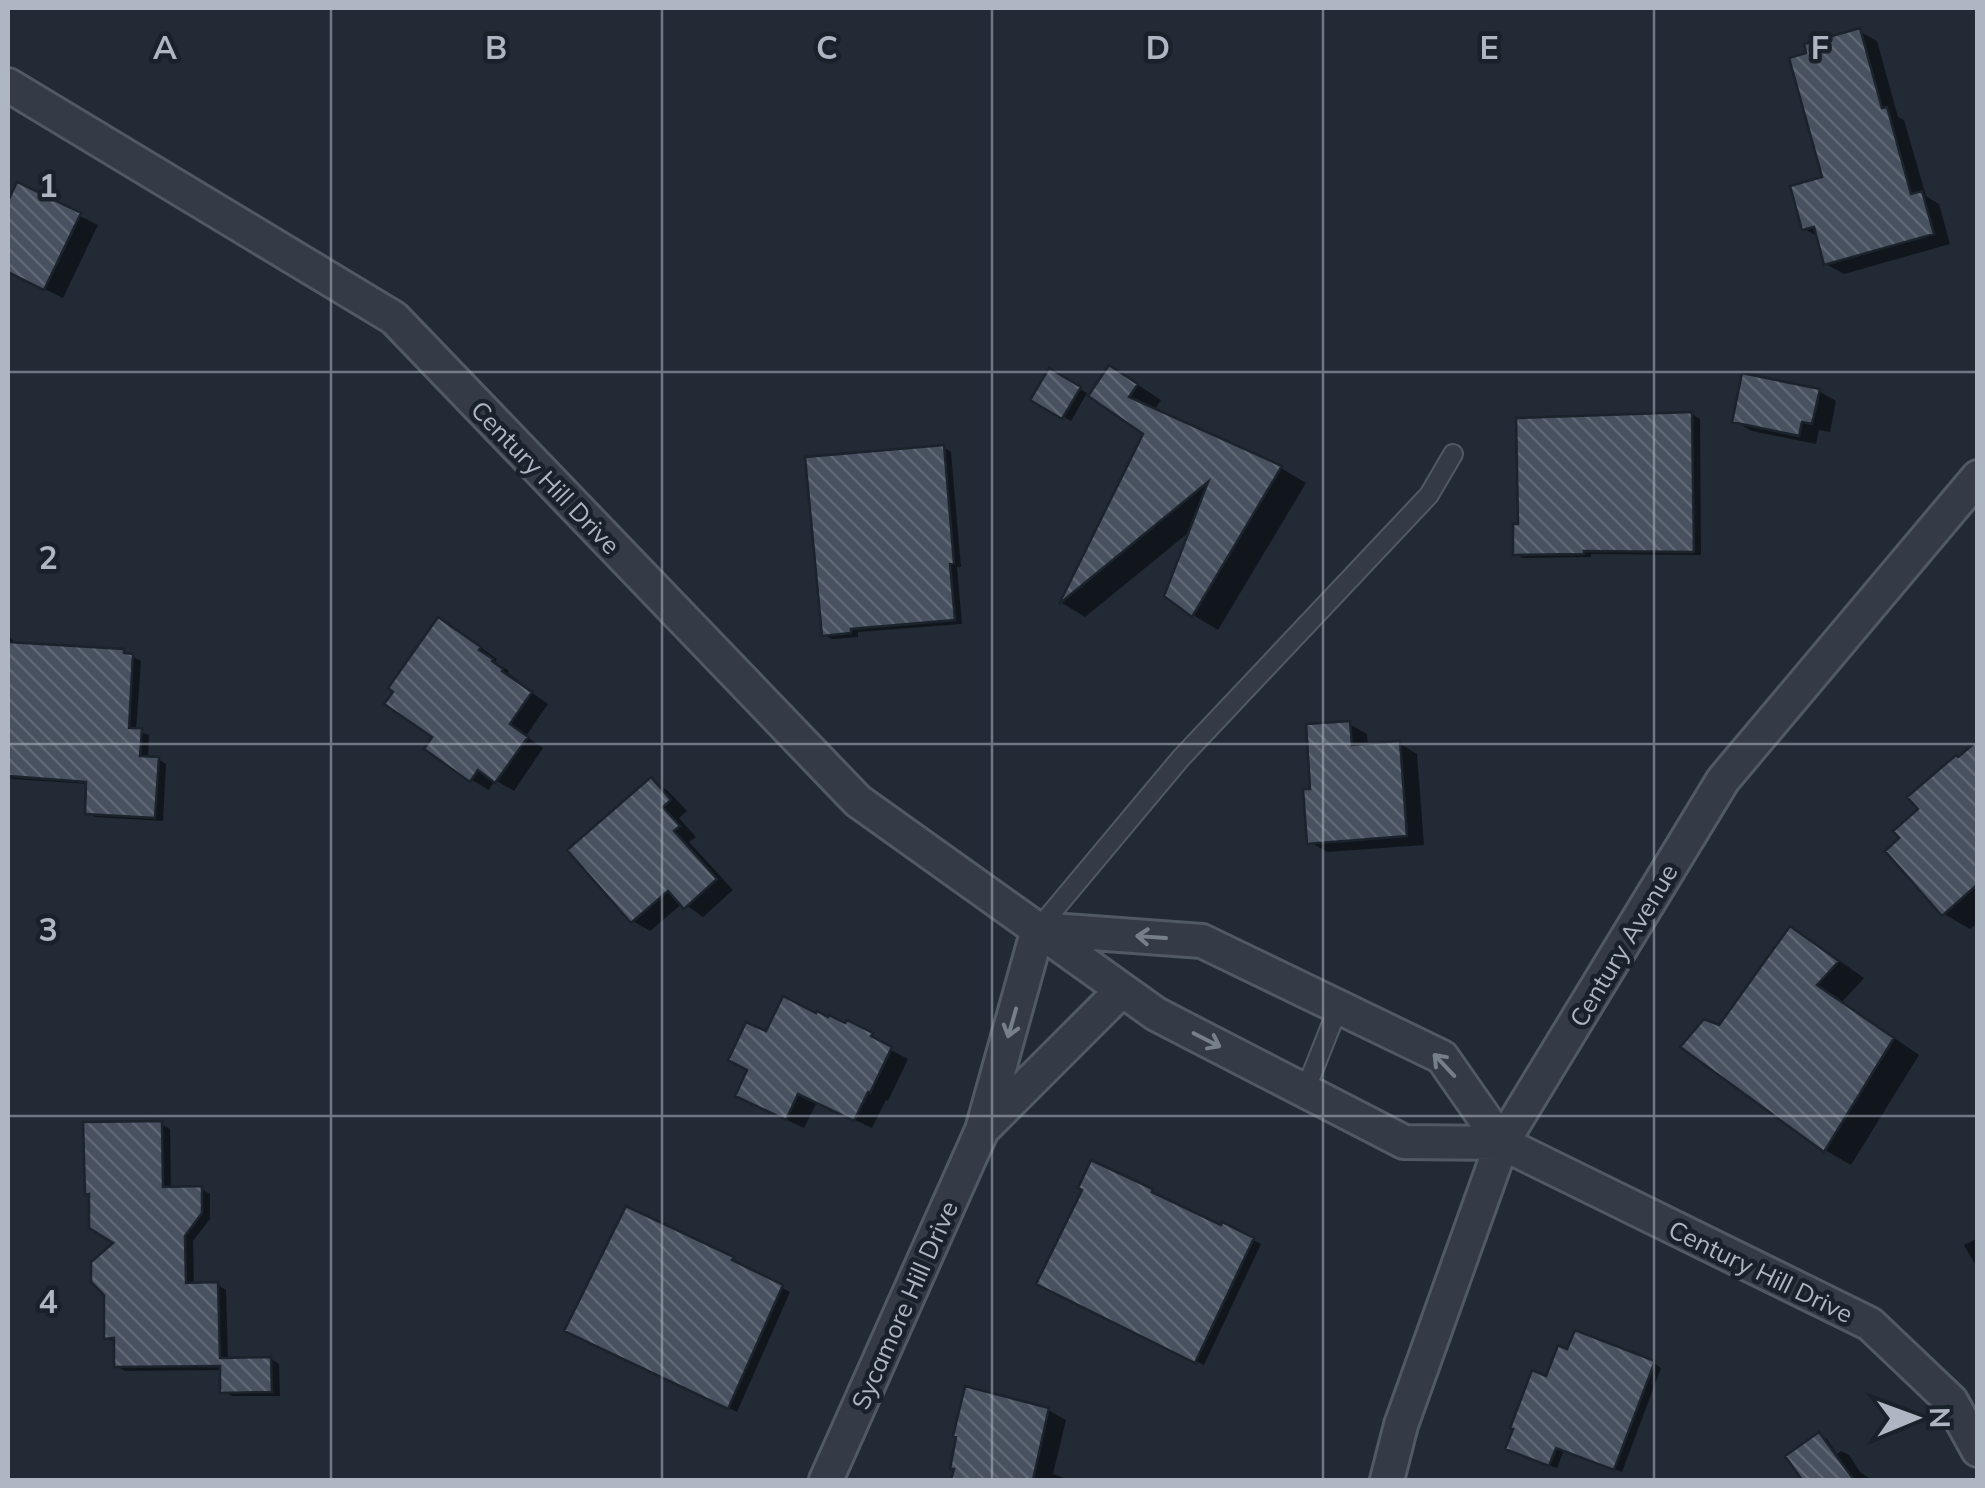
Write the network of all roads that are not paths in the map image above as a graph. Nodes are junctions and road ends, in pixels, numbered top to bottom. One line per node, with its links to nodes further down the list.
1 (8, 85): 4 (street, Century Hill Drive)
2 (1453, 454): 4 (lane)
3 (1978, 477): 9 (street, Century Avenue)
4 (1038, 929): 5 (street, Century Hill Drive); 6 (street, Century Hill Drive, one-way to 4); 8 (street, one-way to 8)
5 (1122, 990): 7 (street, Century Hill Drive, one-way to 7); 8 (street)
6 (1338, 1008): 7 (lane); 9 (street, Century Hill Drive, one-way to 6)
7 (1306, 1091): 9 (street, Century Hill Drive)
8 (982, 1130): 11 (street, Sycamore Hill Drive)
9 (1502, 1143): 10 (street, Century Hill Drive); 12 (street, Century Avenue)
10 (1978, 1450)
11 (826, 1480)
12 (1387, 1480)

